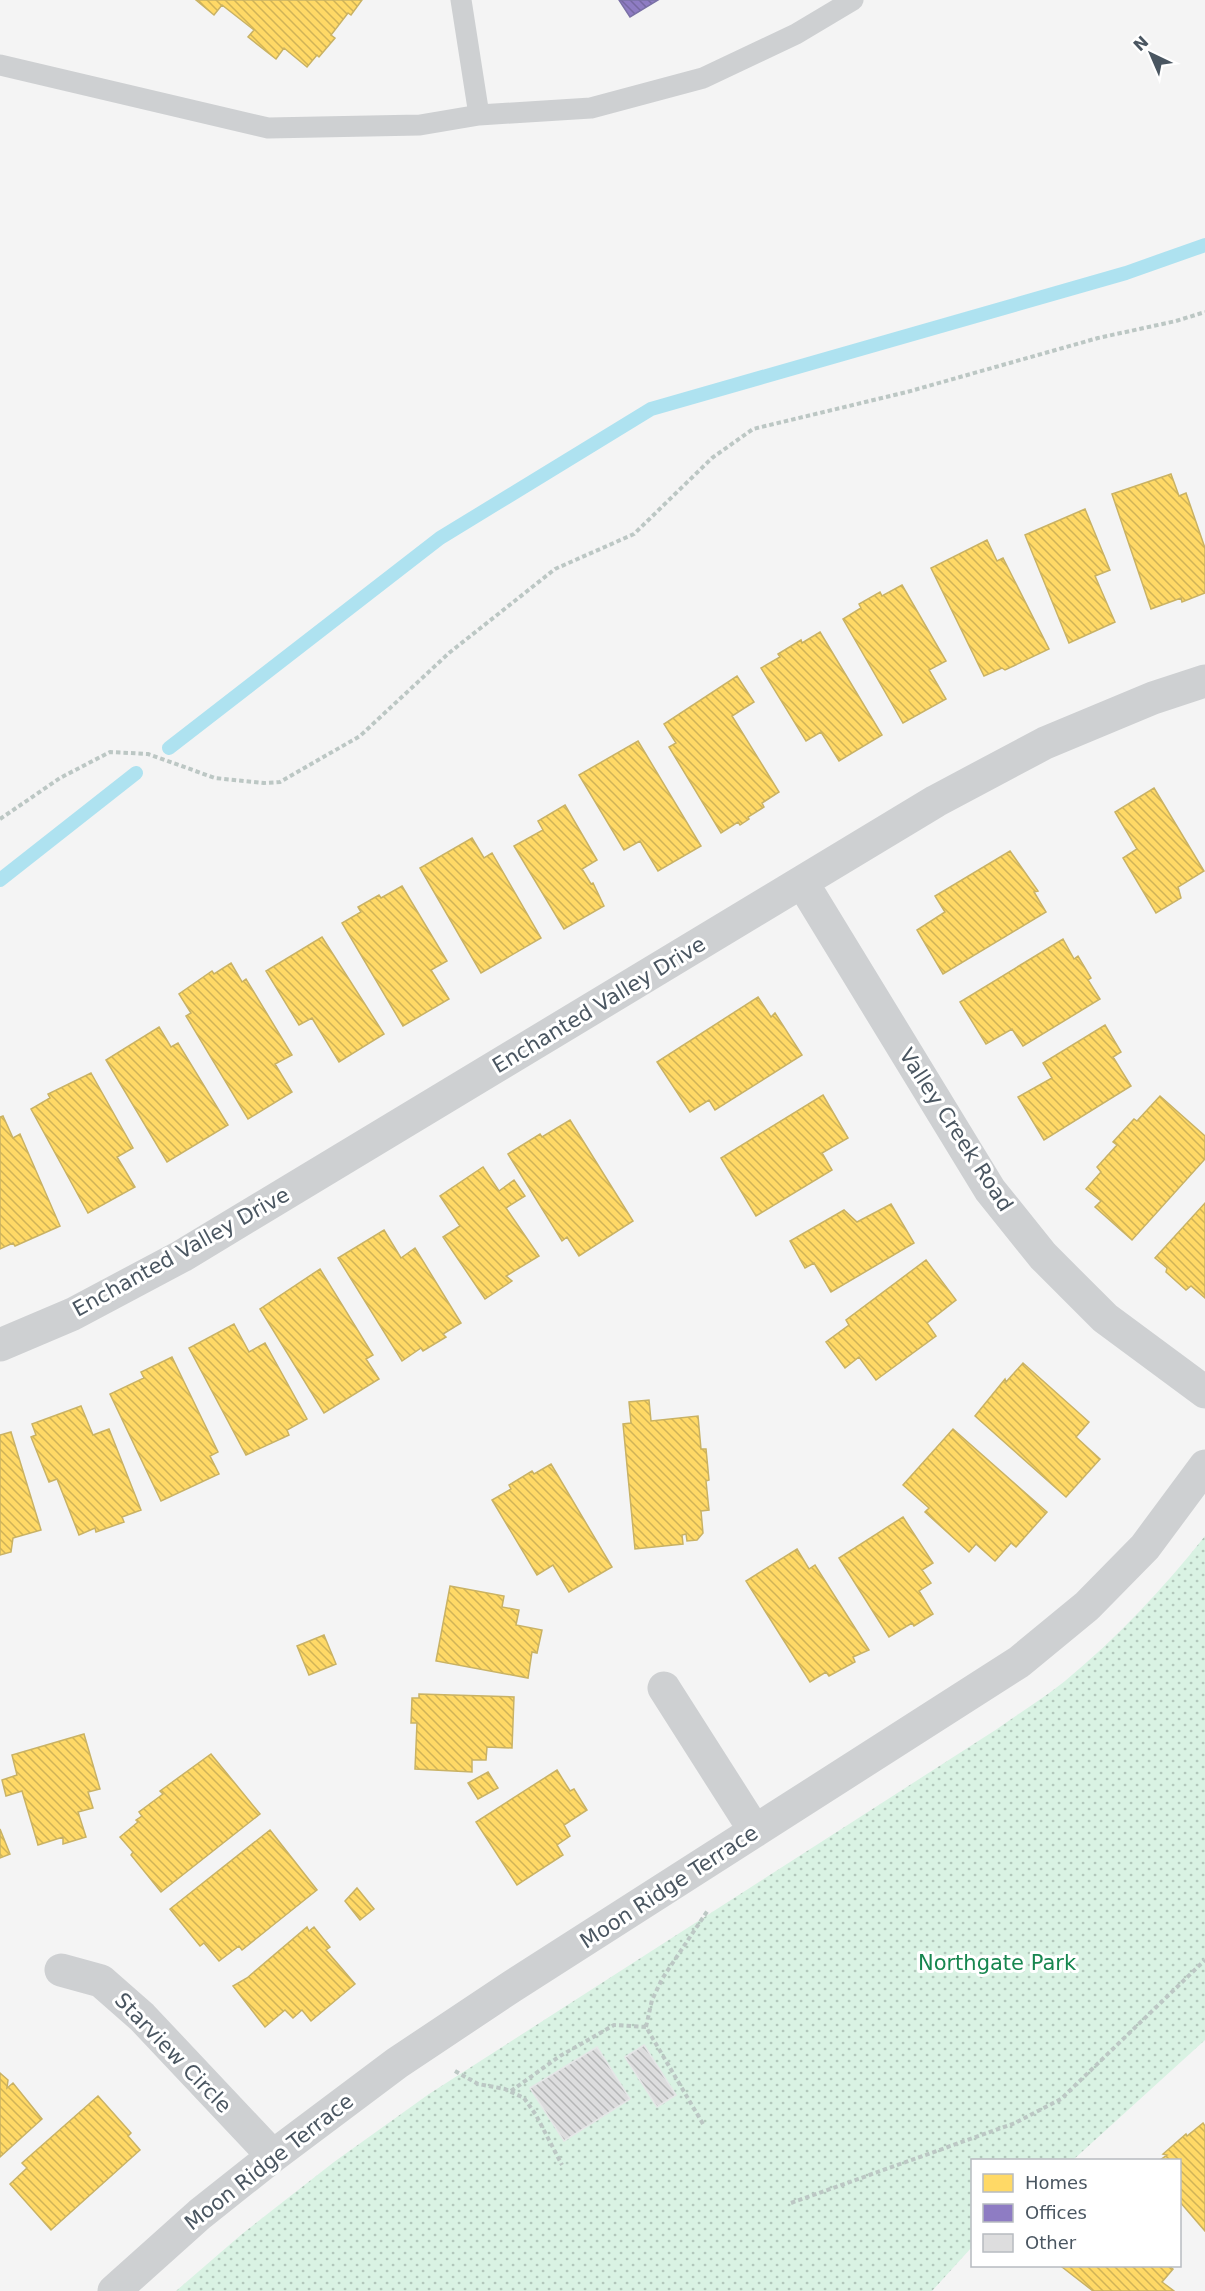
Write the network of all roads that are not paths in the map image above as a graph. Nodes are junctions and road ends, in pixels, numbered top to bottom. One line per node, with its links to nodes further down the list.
1 (461, 0): 4 (lane)
2 (853, 0): 4 (lane)
3 (0, 65): 4 (lane)
4 (479, 115)
5 (1205, 681): 6 (street, Enchanted Valley Drive)
6 (802, 882): 7 (street, Enchanted Valley Drive); 8 (street, Valley Creek Road)
7 (0, 1345)
8 (1205, 1392)
9 (1205, 1466): 11 (street, Moon Ridge Terrace)
10 (664, 1688): 11 (street)
11 (755, 1831): 13 (street, Moon Ridge Terrace)
12 (62, 1970): 13 (street, Starview Circle)
13 (273, 2156): 14 (street, Moon Ridge Terrace)
14 (114, 2291)

